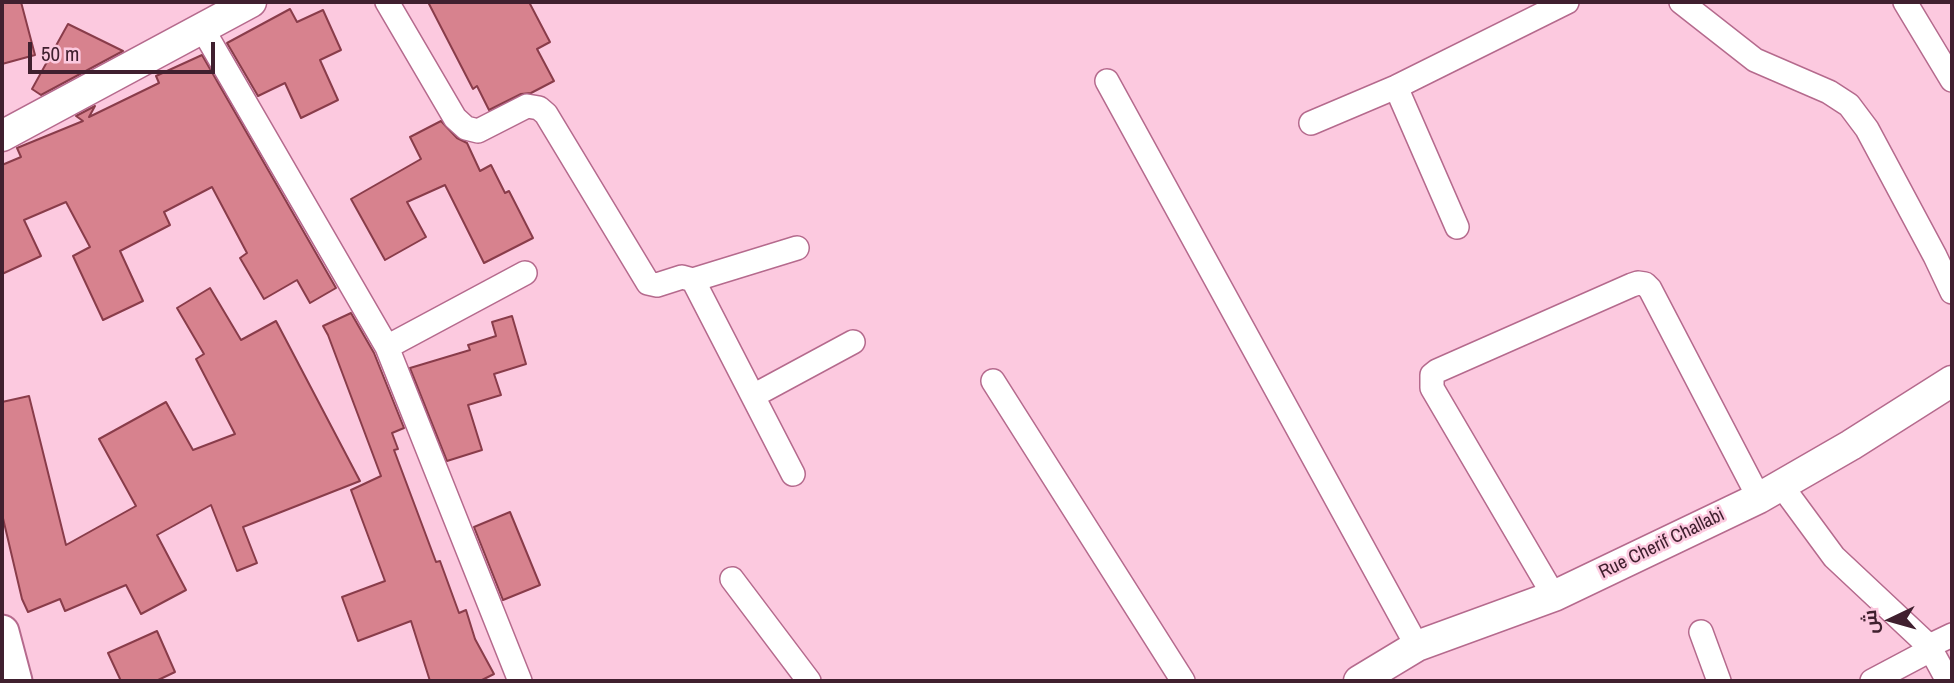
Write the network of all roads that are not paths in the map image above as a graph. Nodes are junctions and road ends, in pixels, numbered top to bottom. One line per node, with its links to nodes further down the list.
1 (251, 2): 6 (street)
2 (387, 2): 16 (street)
3 (1567, 2): 9 (street)
4 (1681, 2): 14 (street)
5 (1905, 2): 7 (street)
6 (202, 28): 11 (street); 19 (street)
7 (1952, 80)
8 (1107, 81): 30 (street)
9 (1396, 87): 10 (street); 12 (street)
10 (1311, 123)
11 (2, 136)
12 (1457, 227)
13 (797, 248): 16 (street)
14 (1944, 251): 17 (street)
15 (525, 273): 19 (street)
16 (693, 280): 22 (street)
17 (1952, 292)
18 (853, 342): 22 (street)
19 (387, 347): 33 (street)
20 (993, 381): 35 (street)
21 (1952, 381): 24 (street, Rue Cherif Challabi)
22 (753, 396): 23 (street)
23 (793, 474)
24 (1770, 491): 26 (street, Rue Cherif Challabi); 26 (street); 31 (street)
25 (732, 579): 34 (street)
26 (1554, 596): 30 (street, Rue Cherif Challabi)
27 (2, 632): 32 (main road)
28 (1701, 632): 37 (street)
29 (1952, 635): 31 (street)
30 (1417, 646): 36 (street, Rue Cherif Challabi)
31 (1929, 646): 38 (street); 39 (street)
32 (15, 681)
33 (520, 681)
34 (809, 681)
35 (1182, 681)
36 (1359, 681)
37 (1719, 681)
38 (1872, 681)
39 (1948, 681)

